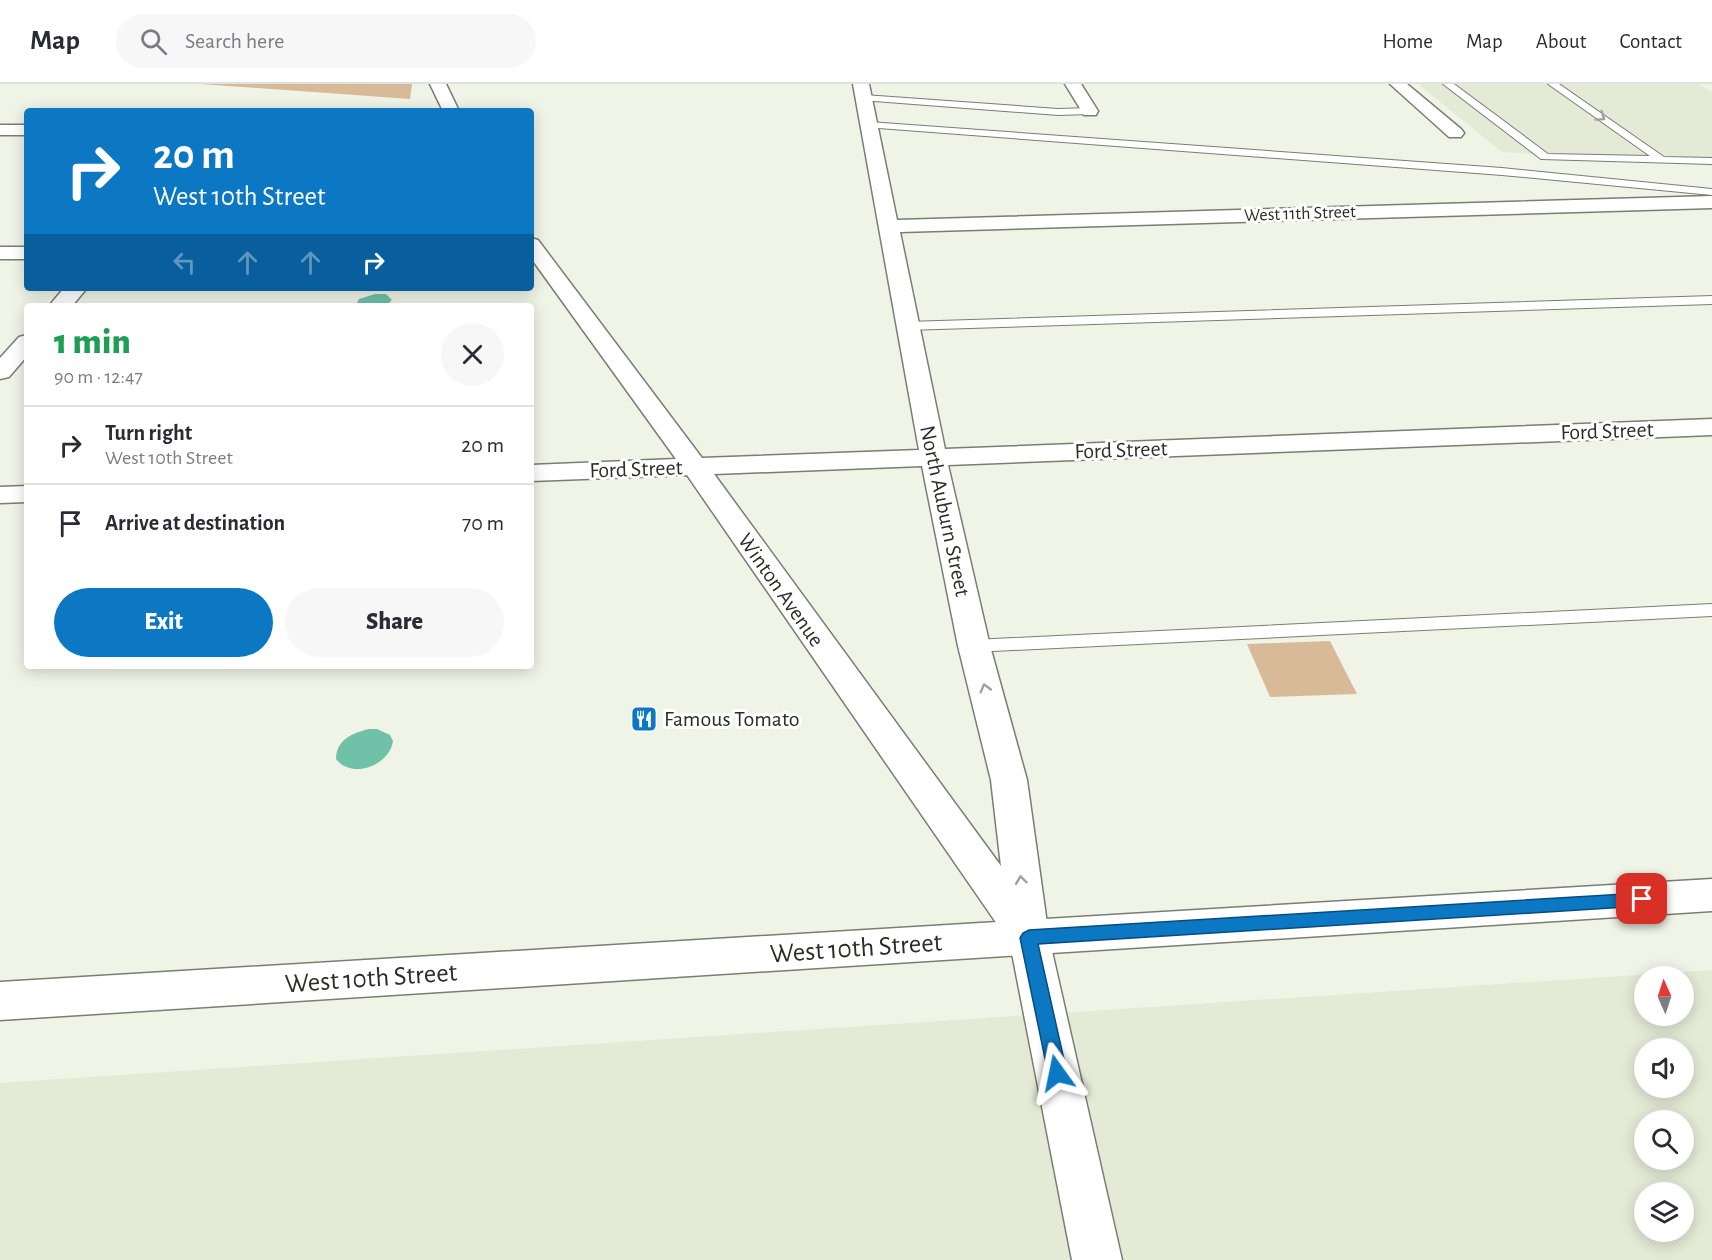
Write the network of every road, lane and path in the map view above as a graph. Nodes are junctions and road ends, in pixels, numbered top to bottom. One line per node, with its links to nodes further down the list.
1 (438, 84): 7 (street)
2 (1073, 84): 8 (street)
3 (1398, 84): 12 (street)
4 (1448, 84): 13 (lane)
5 (1553, 84): 13 (lane, one-way to 13)
6 (862, 91): 8 (lane); 9 (street, North Auburn Street)
7 (450, 108)
8 (1090, 111)
9 (869, 125): 15 (lane); 17 (street, North Auburn Street)
10 (0, 130): 11 (street)
11 (24, 130)
12 (1455, 133)
13 (1662, 160): 14 (lane)
14 (1712, 161)
15 (1712, 192)
16 (1712, 202): 17 (street, West 11th Street)
17 (887, 226): 24 (street, North Auburn Street)
18 (534, 248): 29 (street, Winton Avenue)
19 (24, 253): 20 (street)
20 (0, 254)
21 (73, 291): 23 (street)
22 (1712, 300): 24 (lane)
23 (63, 303)
24 (907, 326): 28 (street, North Auburn Street)
25 (24, 345): 26 (street)
26 (0, 372)
27 (1712, 427): 28 (street, Ford Street)
28 (933, 457): 29 (street, Ford Street); 34 (street, North Auburn Street)
29 (694, 466): 30 (street, Ford Street); 36 (street, Winton Avenue)
30 (534, 473)
31 (24, 494): 32 (street)
32 (0, 495)
33 (1712, 610): 34 (lane)
34 (974, 646): 36 (street, North Auburn Street, one-way to 34)
35 (1712, 895): 36 (street, West 10th Street)
36 (1029, 938): 37 (street, West 10th Street); 38 (street, North Auburn Street)
37 (0, 1001)
38 (1097, 1260)

